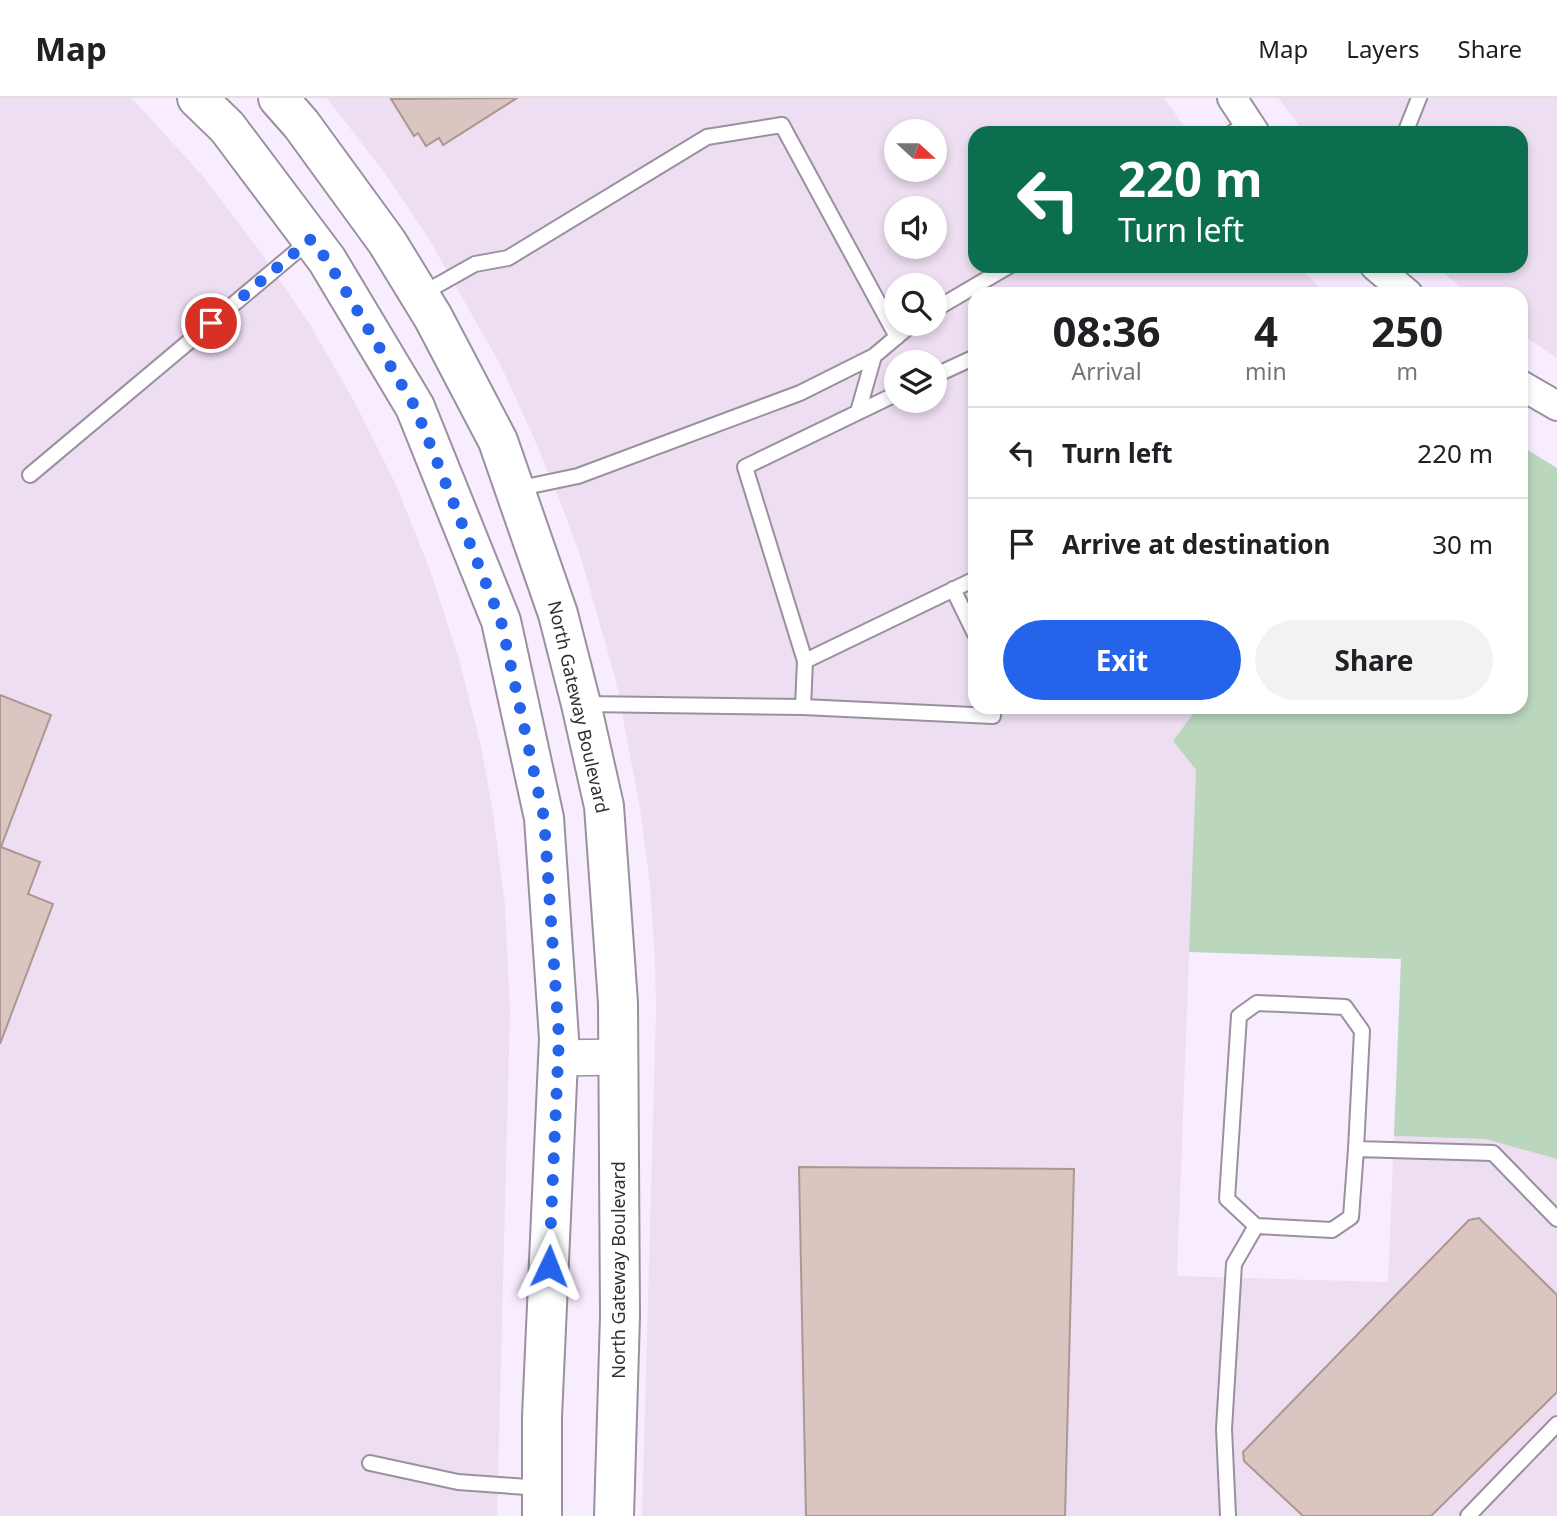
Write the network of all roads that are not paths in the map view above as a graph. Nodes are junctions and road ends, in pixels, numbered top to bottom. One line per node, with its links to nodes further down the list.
1 (197, 98): 7 (main road)
2 (278, 98): 13 (main road, North Gateway Boulevard)
3 (1232, 98): 5 (street)
4 (1419, 98): 6 (lane)
5 (1243, 126)
6 (1408, 126)
7 (311, 239): 23 (lane); 33 (main road)
8 (997, 273): 10 (lane)
9 (1383, 273): 11 (street)
10 (973, 287)
11 (1400, 287)
12 (968, 290): 14 (lane)
13 (420, 295): 15 (lane); 24 (main road, North Gateway Boulevard)
14 (947, 302)
15 (897, 337): 16 (lane)
16 (874, 356): 22 (lane); 24 (lane)
17 (968, 360): 18 (lane)
18 (947, 370)
19 (1528, 389): 21 (street)
20 (884, 400): 22 (lane)
21 (1557, 406)
22 (859, 412): 28 (lane)
23 (30, 475)
24 (515, 489): 29 (main road, North Gateway Boulevard)
25 (968, 582): 26 (lane)
26 (953, 589): 27 (lane); 28 (lane)
27 (968, 620)
28 (805, 661): 30 (lane)
29 (581, 704): 30 (lane); 32 (main road, North Gateway Boulevard)
30 (803, 707): 31 (lane)
31 (993, 714)
32 (618, 1057): 33 (street); 40 (main road, North Gateway Boulevard)
33 (558, 1058): 39 (main road)
34 (1356, 1149): 35 (lane); 36 (lane); 36 (lane)
35 (1557, 1219)
36 (1256, 1226): 41 (lane)
37 (1557, 1424): 42 (lane)
38 (370, 1463): 39 (lane)
39 (542, 1502)
40 (614, 1516)
41 (1228, 1516)
42 (1468, 1516)

